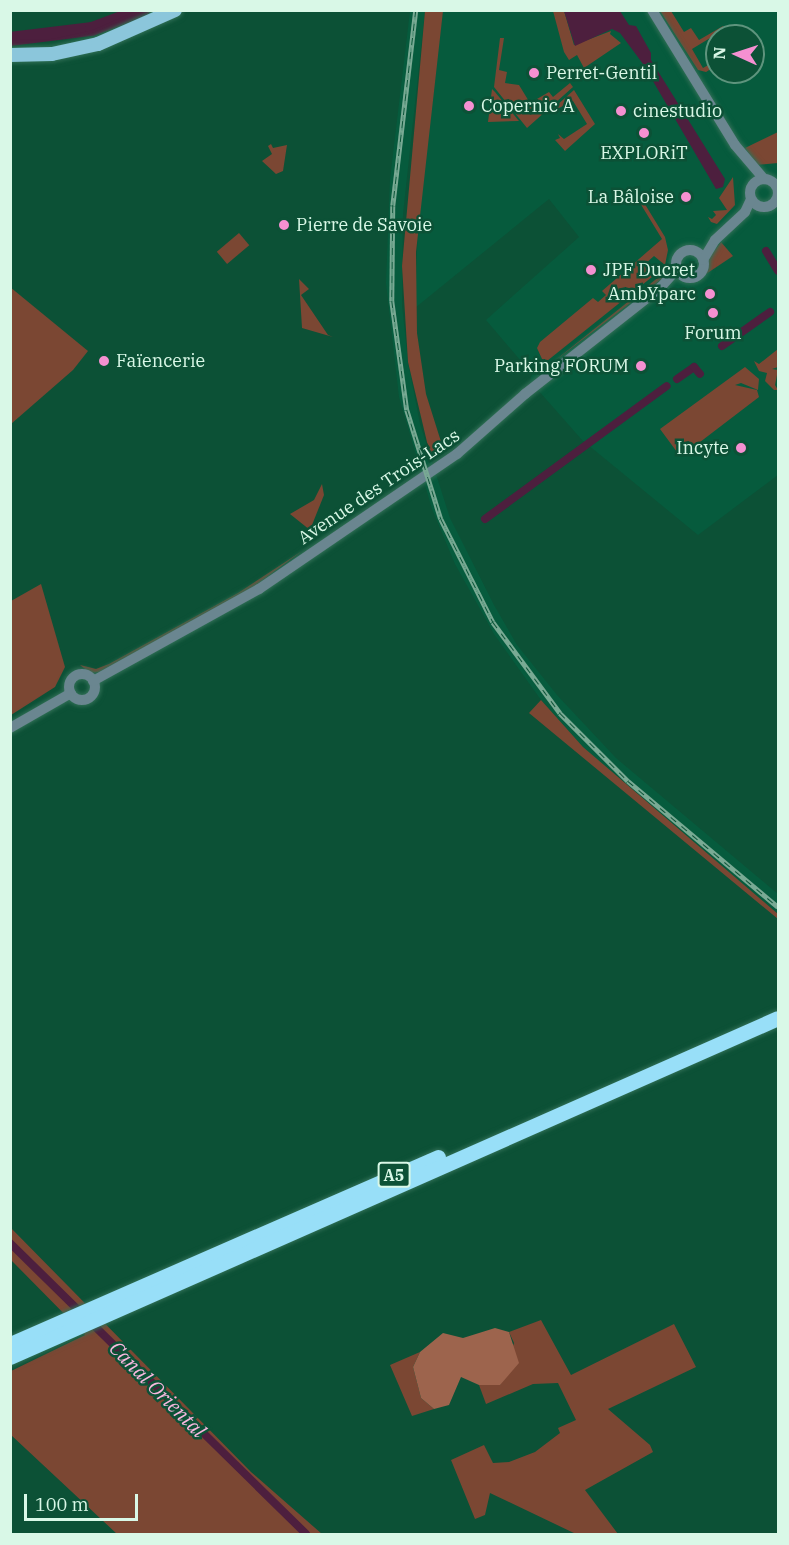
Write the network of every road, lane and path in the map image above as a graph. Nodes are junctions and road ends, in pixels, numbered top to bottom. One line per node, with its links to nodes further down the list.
1 (175, 10): 3 (main road)
2 (652, 10): 4 (street)
3 (10, 55)
4 (735, 145): 5 (street); 6 (street)
5 (774, 182): 6 (street); 7 (street)
6 (751, 195): 7 (street); 8 (street)
7 (762, 207): 8 (street)
8 (745, 212): 9 (street)
9 (715, 240): 10 (street); 11 (street)
10 (694, 250): 11 (street); 12 (street)
11 (703, 260): 13 (street)
12 (677, 269): 13 (street); 14 (street, Avenue des Trois-Lacs)
13 (685, 277): 14 (street, Avenue des Trois-Lacs)
14 (661, 287): 15 (street, Avenue des Trois-Lacs)
15 (93, 681): 16 (street); 16 (street)
16 (71, 693): 17 (street)
17 (10, 728)
18 (778, 1007): 20 (highway, A5)
19 (778, 1018): 21 (highway, A5)
20 (10, 1344)
21 (10, 1357)

